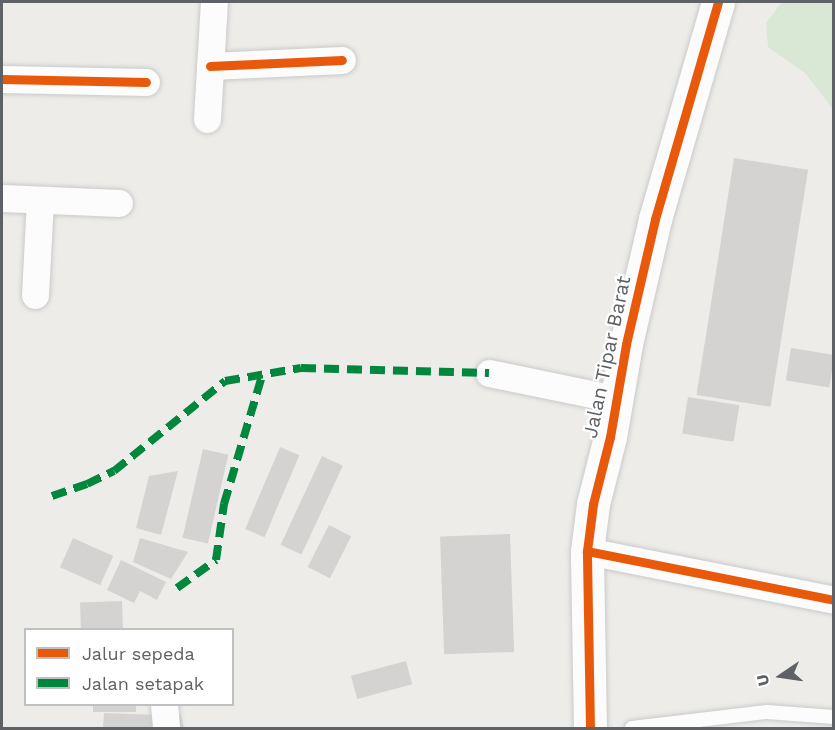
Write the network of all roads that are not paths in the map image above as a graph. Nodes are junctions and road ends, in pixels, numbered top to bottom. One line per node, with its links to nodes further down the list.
1 (214, 2): 4 (street)
2 (718, 2): 13 (street, Jalan Tipar Barat)
3 (342, 60): 4 (street)
4 (210, 66): 7 (street)
5 (2, 79): 6 (street)
6 (146, 82)
7 (207, 119)
8 (2, 198): 9 (street)
9 (40, 200): 10 (street); 11 (street)
10 (119, 203)
11 (35, 295)
12 (489, 373): 13 (street)
13 (616, 399): 14 (street, Jalan Tipar Barat)
14 (587, 551): 15 (street); 19 (street, Jalan Tipar Barat)
15 (834, 600)
16 (164, 706): 18 (street)
17 (834, 717): 20 (lane)
18 (166, 729)
19 (590, 729)
20 (632, 729)

